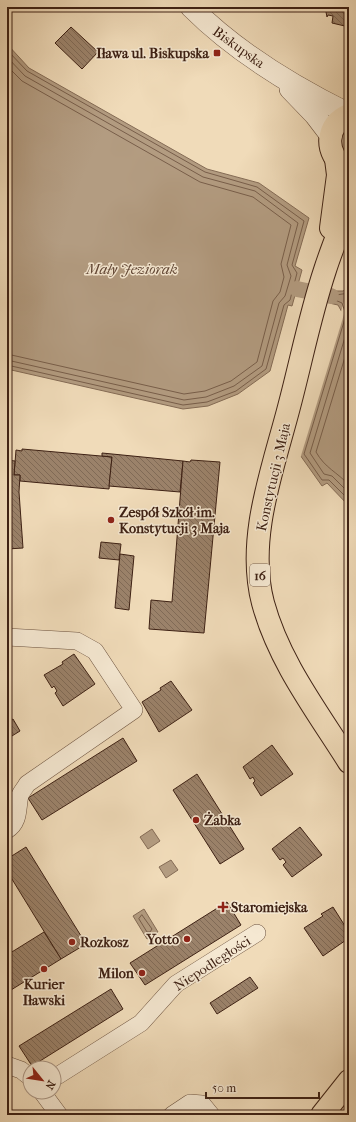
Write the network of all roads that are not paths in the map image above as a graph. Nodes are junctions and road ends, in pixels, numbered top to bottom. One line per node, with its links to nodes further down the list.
1 (191, 7): 2 (street, Biskupska)
2 (270, 70): 3 (street, Biskupska); 4 (street, Biskupska)
3 (349, 115): 4 (main road)
4 (331, 136): 5 (main road, 16)
5 (342, 163): 7 (main road, Konstytucji 3 Maja / 16)
6 (349, 205): 7 (main road, Konstytucji 3 Maja / 16)
7 (325, 271): 9 (main road, Konstytucji 3 Maja / 16)
8 (7, 637): 10 (street)
9 (349, 762)
10 (7, 830)
11 (257, 933): 14 (street, Niepodległości)
12 (7, 1065): 13 (street)
13 (22, 1071)
14 (62, 1073)
15 (349, 1081): 20 (main road)
16 (48, 1100): 17 (street)
17 (59, 1115)
18 (172, 1115): 19 (street)
19 (211, 1115)
20 (322, 1115)

